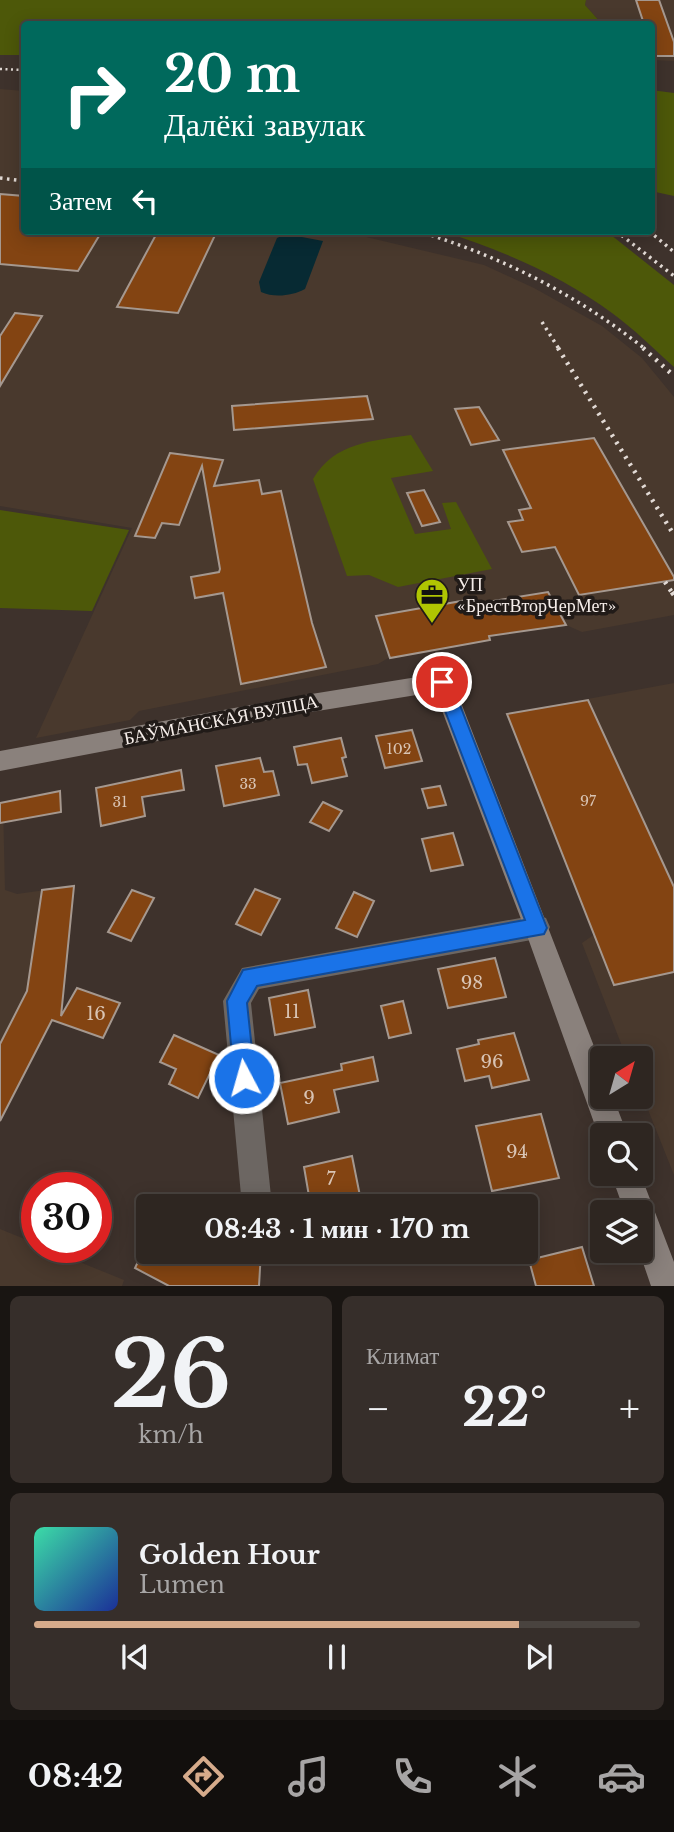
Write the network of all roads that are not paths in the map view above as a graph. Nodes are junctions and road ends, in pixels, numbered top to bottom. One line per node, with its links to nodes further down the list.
1 (0, 761): 2 (street, БАЎМАНСКАЯ ВУЛІЦА)
2 (537, 928): 3 (street); 4 (street)
3 (608, 1123)
4 (256, 1194)
5 (653, 1248): 6 (street)
6 (667, 1286)

